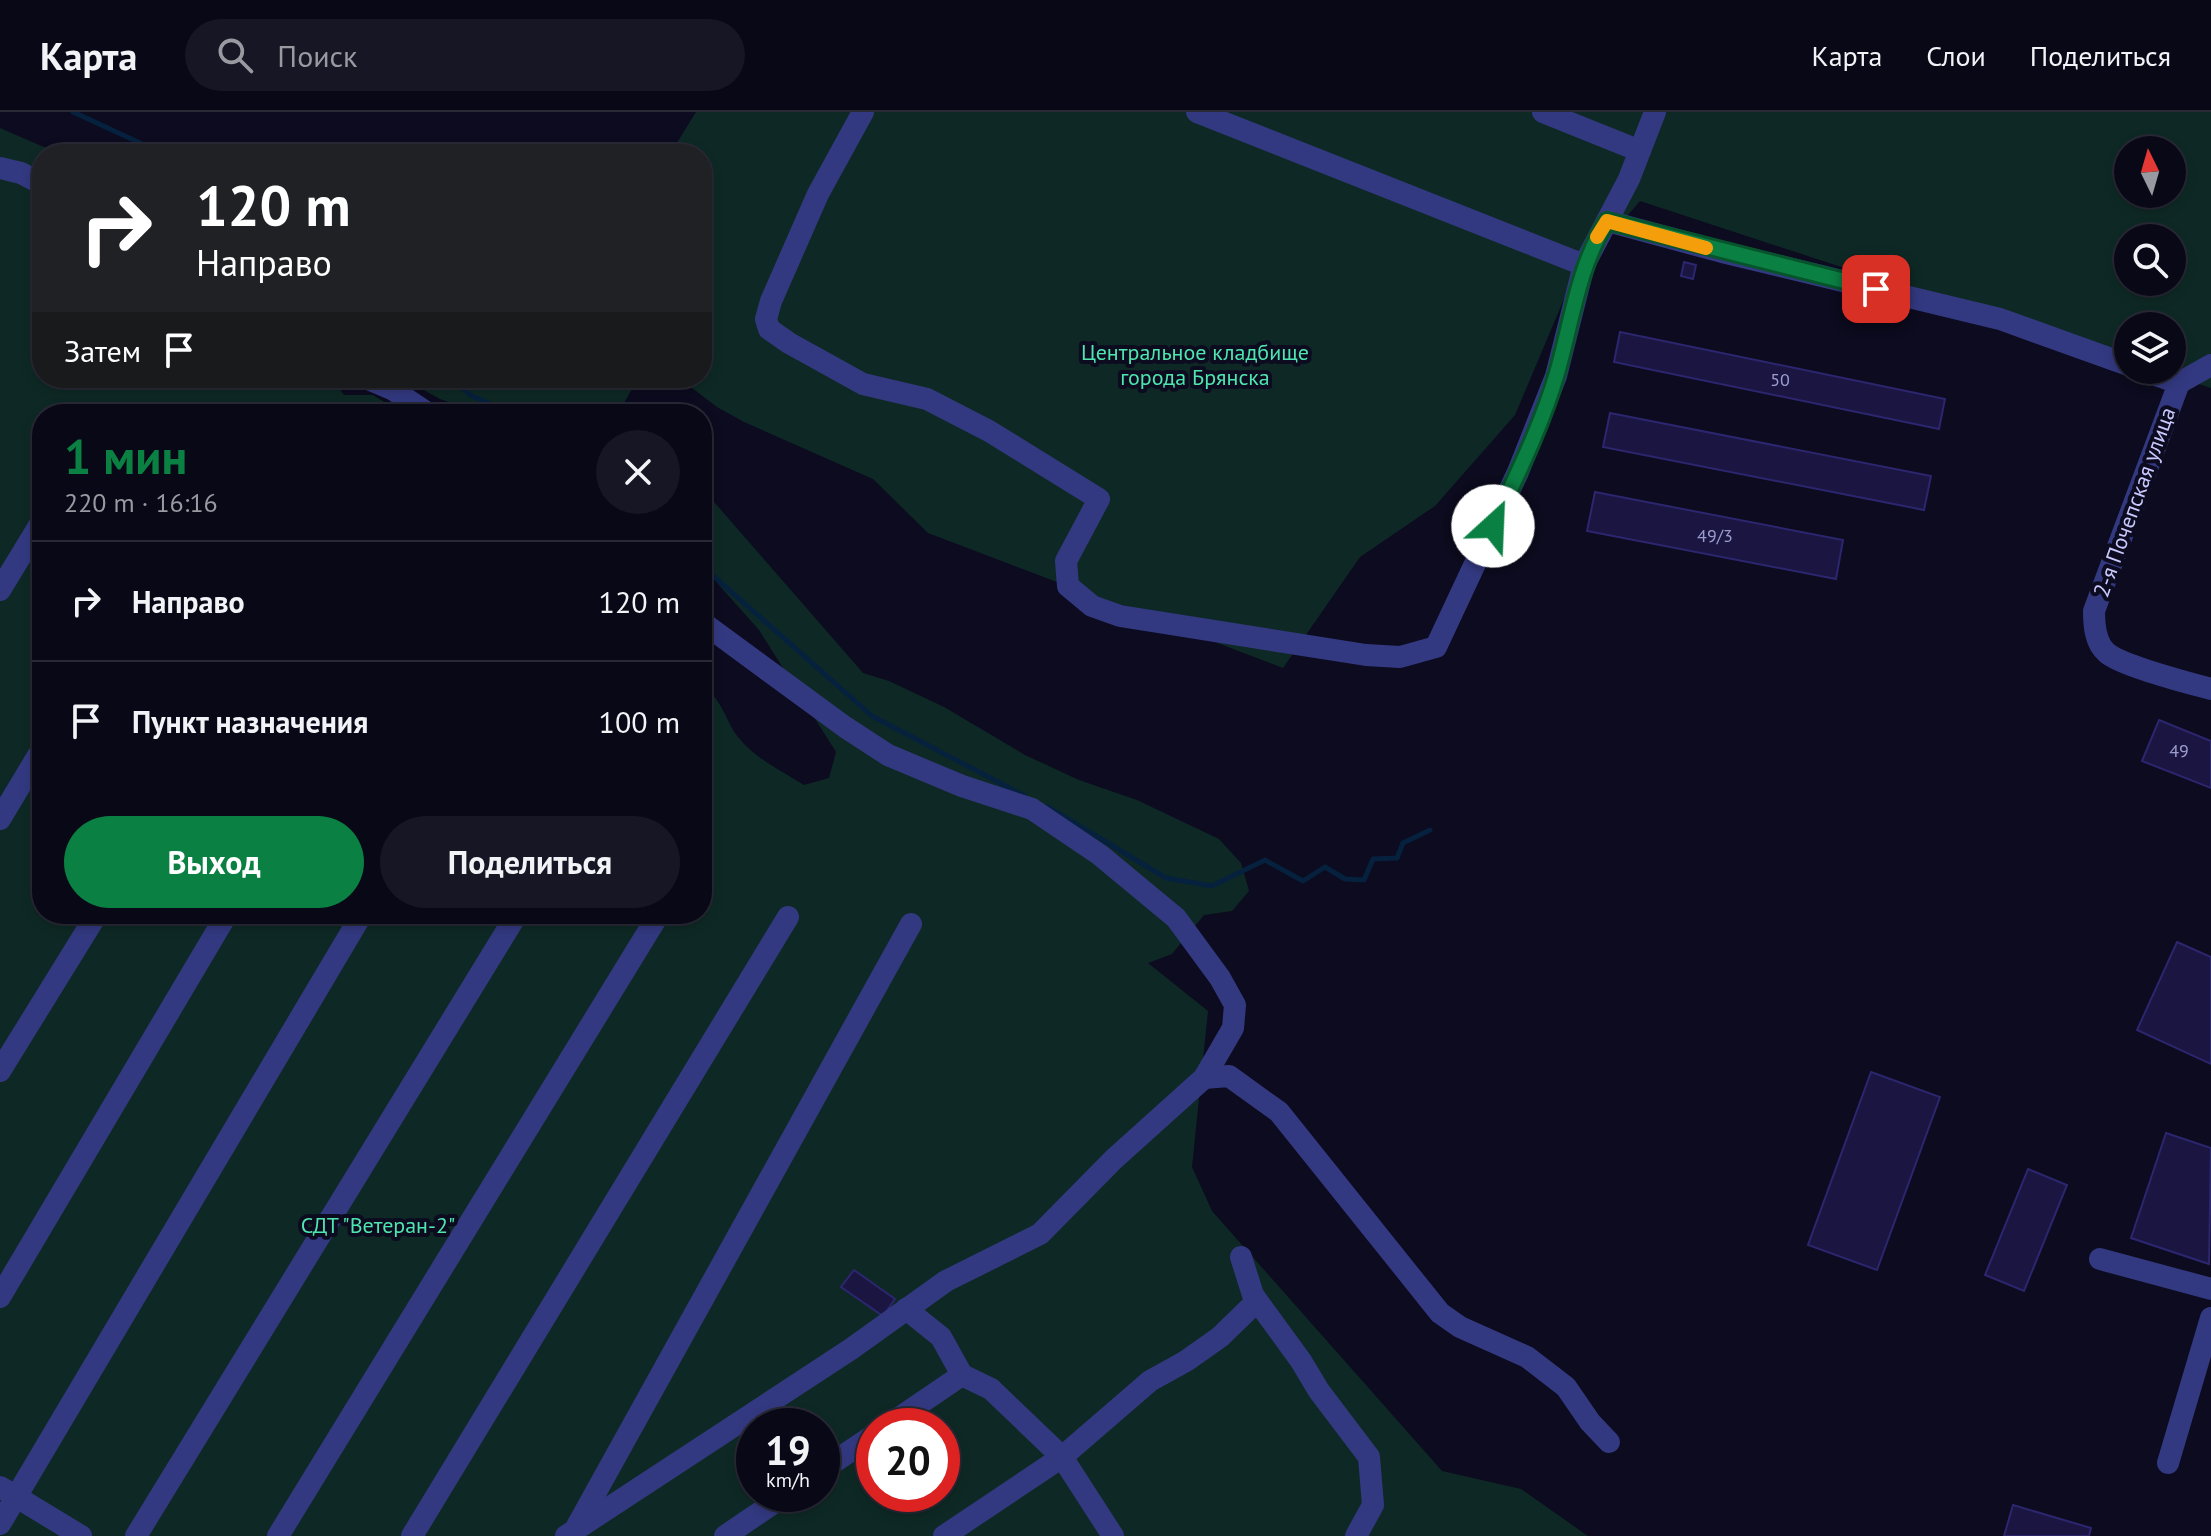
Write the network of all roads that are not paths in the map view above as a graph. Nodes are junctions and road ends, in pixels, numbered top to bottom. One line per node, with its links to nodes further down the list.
1 (863, 112): 9 (street)
2 (1197, 112): 9 (street)
3 (1543, 112): 5 (street)
4 (1655, 112): 5 (street)
5 (1640, 151): 8 (street)
6 (0, 168): 7 (street)
7 (32, 179)
8 (1607, 221): 9 (street); 10 (street)
9 (1584, 265)
10 (2114, 360)
11 (2211, 365): 12 (street)
12 (2186, 379)
13 (2179, 384): 19 (street, 2-я Почепская улица)
14 (390, 388): 15 (street)
15 (414, 404)
16 (32, 537): 17 (street)
17 (0, 590)
18 (712, 629): 30 (street)
19 (2211, 689)
20 (32, 766): 21 (street)
21 (0, 819)
22 (788, 917): 50 (street)
23 (91, 924): 29 (street)
24 (221, 924): 34 (street)
25 (356, 924): 43 (street)
26 (511, 924): 48 (street)
27 (653, 924): 49 (street)
28 (911, 924): 46 (street)
29 (0, 1071)
30 (1204, 1078): 36 (street); 40 (street)
31 (1241, 1257): 35 (street)
32 (2100, 1259): 33 (street)
33 (2211, 1289)
34 (0, 1297)
35 (1257, 1301): 41 (street); 54 (street)
36 (906, 1309): 38 (street); 46 (street)
37 (2211, 1318): 42 (street)
38 (962, 1375): 39 (street); 41 (street)
39 (913, 1408)
40 (1609, 1442)
41 (1062, 1457): 52 (street); 53 (street)
42 (2168, 1463)
43 (8, 1492): 45 (street); 47 (street)
44 (760, 1512): 51 (street)
45 (0, 1524)
46 (570, 1533)
47 (81, 1536)
48 (136, 1536)
49 (278, 1536)
50 (412, 1536)
51 (725, 1536)
52 (944, 1536)
53 (1113, 1536)
54 (1356, 1536)

